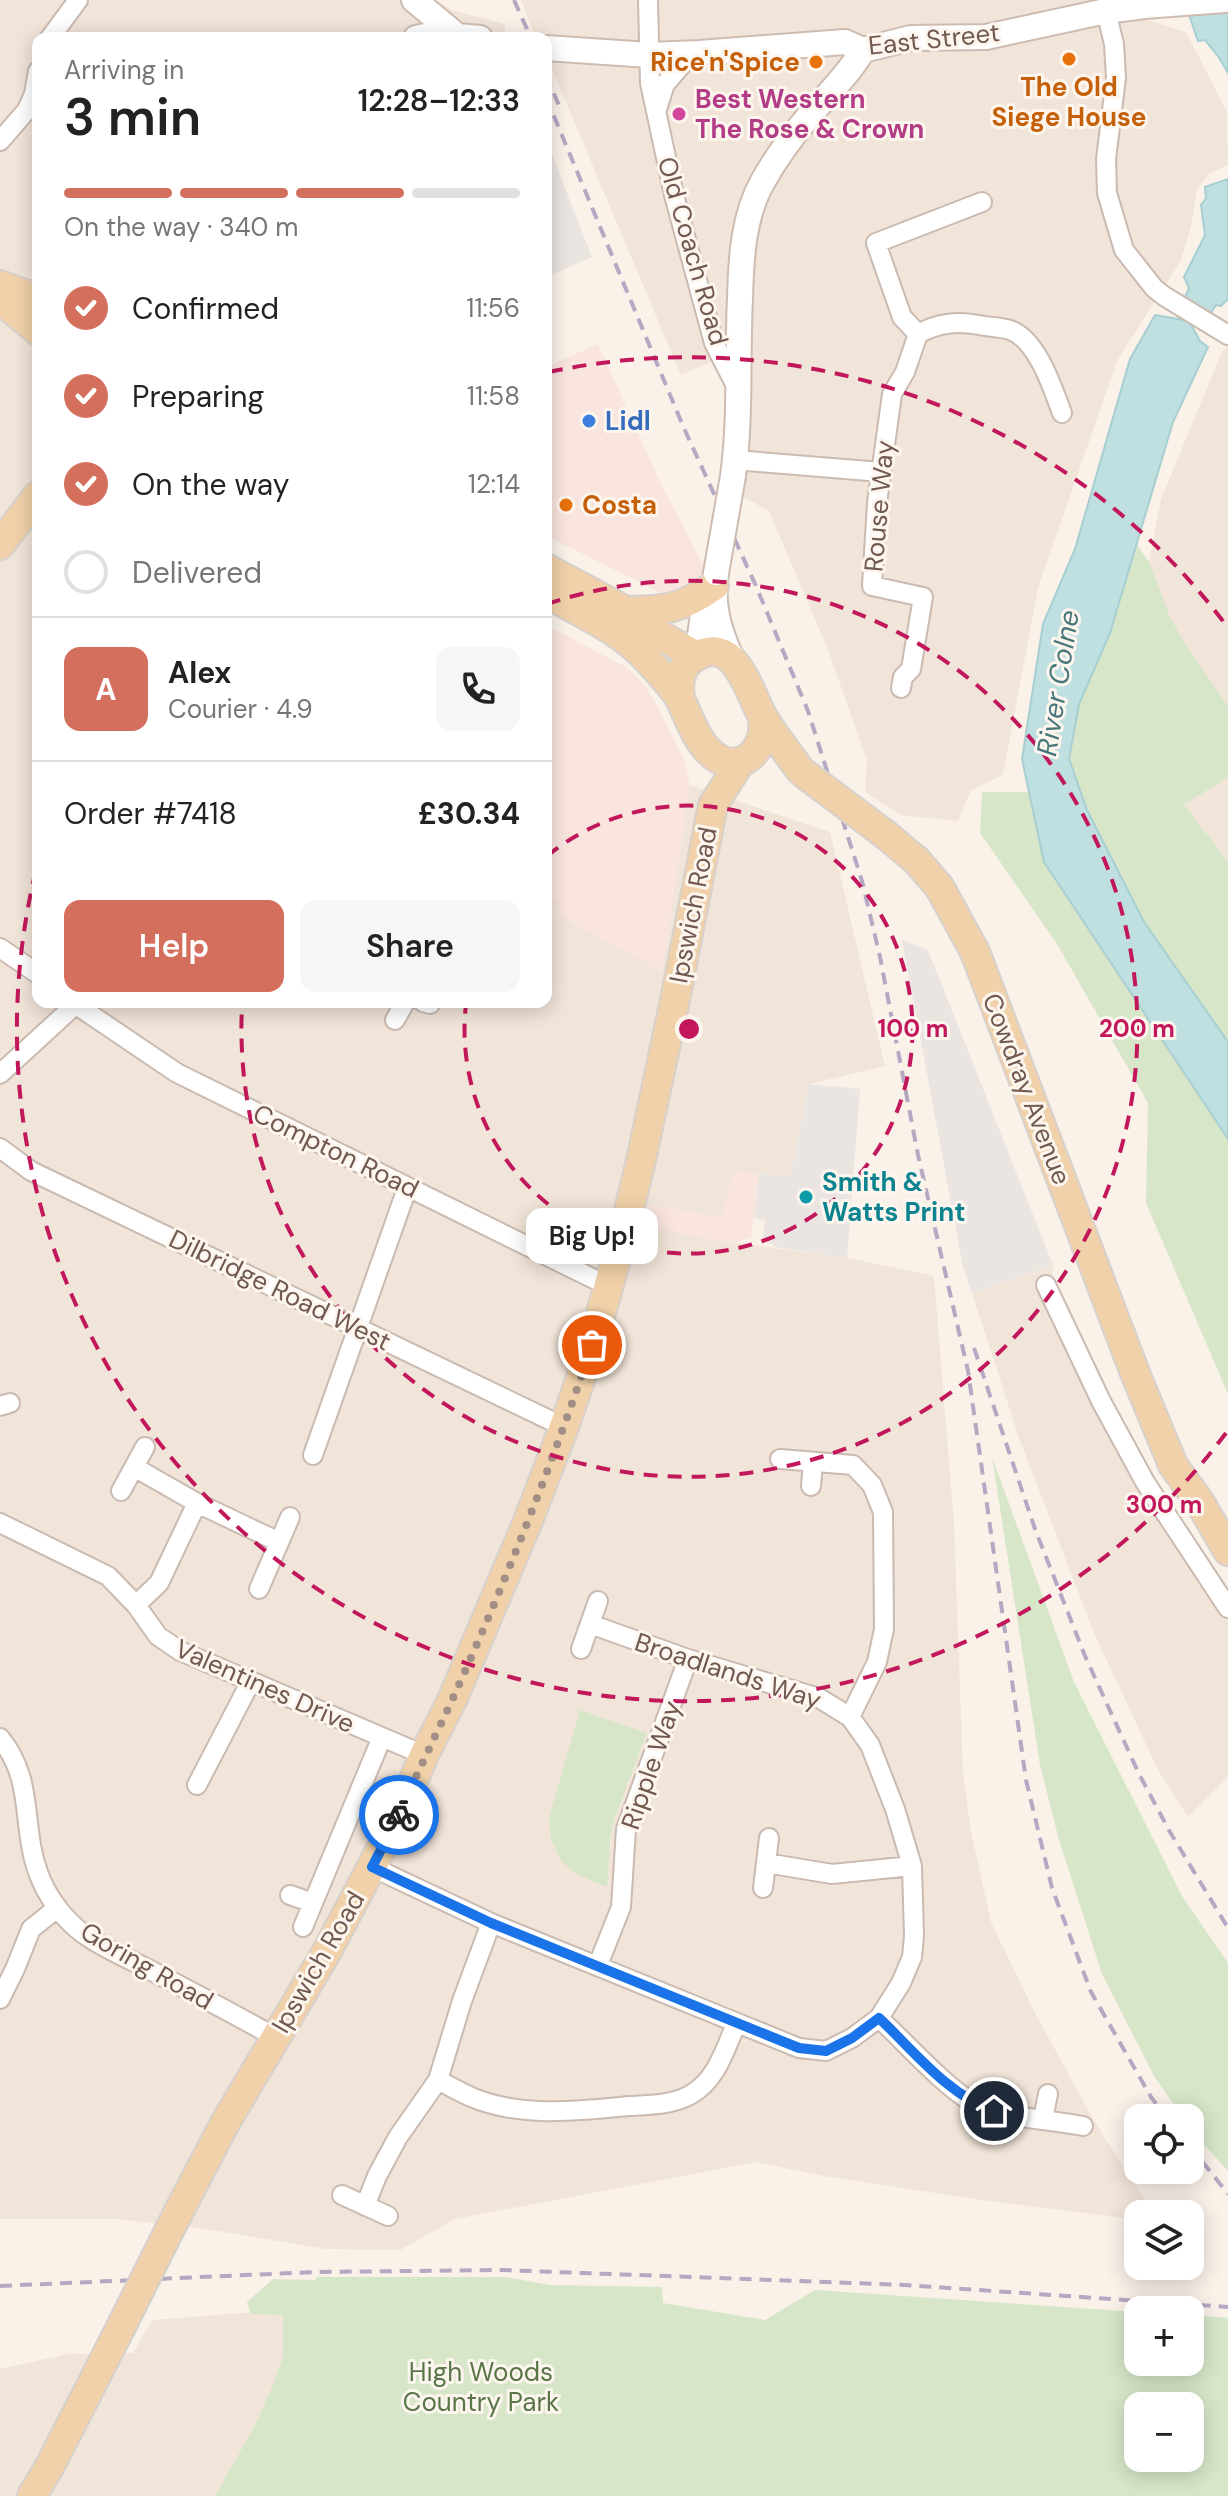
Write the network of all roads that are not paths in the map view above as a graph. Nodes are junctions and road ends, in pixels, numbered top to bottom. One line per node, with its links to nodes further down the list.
1 (78, 0): 7 (street)
2 (401, 0): 8 (street)
3 (414, 0): 9 (street)
4 (648, 0): 13 (street, Old Coach Road)
5 (1224, 0): 6 (street, East Street)
6 (1106, 11): 11 (street, East Street); 22 (street)
7 (54, 32)
8 (413, 32)
9 (453, 32)
10 (552, 48): 13 (street, East Street)
11 (863, 50): 12 (street, East Street); 23 (street)
12 (691, 54): 13 (street, East Street); 15 (street)
13 (649, 55): 15 (street, Old Coach Road)
14 (32, 99): 16 (street)
15 (657, 112): 23 (street, Old Coach Road)
16 (0, 141)
17 (982, 202): 21 (street)
18 (0, 286): 19 (main road); 20 (main road)
19 (32, 299)
20 (32, 326)
21 (918, 334): 24 (street); 26 (street, Rouse Way)
22 (1227, 335)
23 (737, 388): 25 (street)
24 (1062, 413)
25 (734, 468): 26 (street); 30 (street, bridge)
26 (881, 472): 35 (street, Rouse Way)
27 (32, 504): 28 (main road)
28 (0, 545)
29 (552, 571): 32 (main road)
30 (715, 584): 32 (main road); 33 (street); 34 (street)
31 (552, 598): 36 (main road)
32 (626, 611): 33 (main road)
33 (697, 656): 34 (main road); 36 (main road)
34 (732, 659): 37 (main road)
35 (901, 688)
36 (680, 698): 38 (main road)
37 (763, 718): 39 (main road); 40 (main road, Cowdray Avenue)
38 (703, 745): 39 (main road); 41 (main road, Ipswich Road)
39 (745, 759): 40 (main road, Cowdray Avenue); 41 (main road, Ipswich Road)
40 (803, 773): 59 (main road, Cowdray Avenue, bridge)
41 (713, 805): 52 (main road, Ipswich Road)
42 (0, 948): 43 (street)
43 (32, 970)
44 (70, 1008): 48 (street)
45 (80, 1008): 52 (street, Compton Road)
46 (402, 1008): 47 (street)
47 (395, 1020)
48 (0, 1074)
49 (0, 1148): 53 (street, Dilbridge Road West)
50 (405, 1194): 53 (street)
51 (1046, 1285): 61 (street)
52 (608, 1286): 54 (main road, Ipswich Road)
53 (359, 1327): 54 (street, Dilbridge Road West); 56 (street)
54 (564, 1427): 80 (main road, Ipswich Road)
55 (145, 1447): 60 (street)
56 (313, 1455)
57 (780, 1459): 58 (street)
58 (813, 1462): 62 (street); 77 (street)
59 (1173, 1465): 61 (street); 68 (main road, Cowdray Avenue)
60 (134, 1467): 63 (street); 64 (street)
61 (1145, 1482): 72 (street)
62 (811, 1486)
63 (121, 1491)
64 (197, 1503): 67 (street); 71 (street)
65 (290, 1517): 67 (street)
66 (0, 1523): 71 (street, Valentines Drive)
67 (279, 1542): 69 (street)
68 (1228, 1551)
69 (259, 1589)
70 (598, 1601): 73 (street)
71 (136, 1605): 76 (street, Valentines Drive)
72 (1228, 1608)
73 (590, 1624): 74 (street); 75 (street, Broadlands Way)
74 (581, 1649)
75 (688, 1659): 77 (street, Broadlands Way); 92 (street, Ripple Way)
76 (251, 1681): 78 (street, Valentines Drive); 81 (street)
77 (850, 1717): 84 (street, Broadlands Way)
78 (382, 1737): 80 (street, Valentines Drive); 88 (street, Ipswich Road)
79 (0, 1738): 89 (street, Goring Road)
80 (424, 1755): 85 (main road, Ipswich Road)
81 (197, 1785)
82 (769, 1838): 83 (street)
83 (766, 1863): 84 (street); 86 (street)
84 (912, 1866): 94 (street, Broadlands Way)
85 (372, 1867): 90 (street, Broadlands Way); 96 (main road, Ipswich Road)
86 (763, 1888)
87 (290, 1895): 88 (street, Ipswich Road)
88 (313, 1903): 91 (street, Ipswich Road)
89 (57, 1908): 93 (street); 96 (street, Goring Road)
90 (491, 1923): 92 (street, Broadlands Way); 97 (street)
91 (303, 1927)
92 (598, 1965): 95 (street, Broadlands Way)
93 (0, 1999)
94 (879, 2018): 95 (street, Broadlands Way); 99 (street)
95 (736, 2024): 97 (street)
96 (275, 2037): 104 (main road, Ipswich Road, bridge)
97 (438, 2080): 102 (street)
98 (1048, 2094): 99 (street)
99 (1043, 2119): 100 (street)
100 (1083, 2126)
101 (342, 2195): 102 (street)
102 (365, 2206): 103 (street)
103 (388, 2216)
104 (32, 2496)

